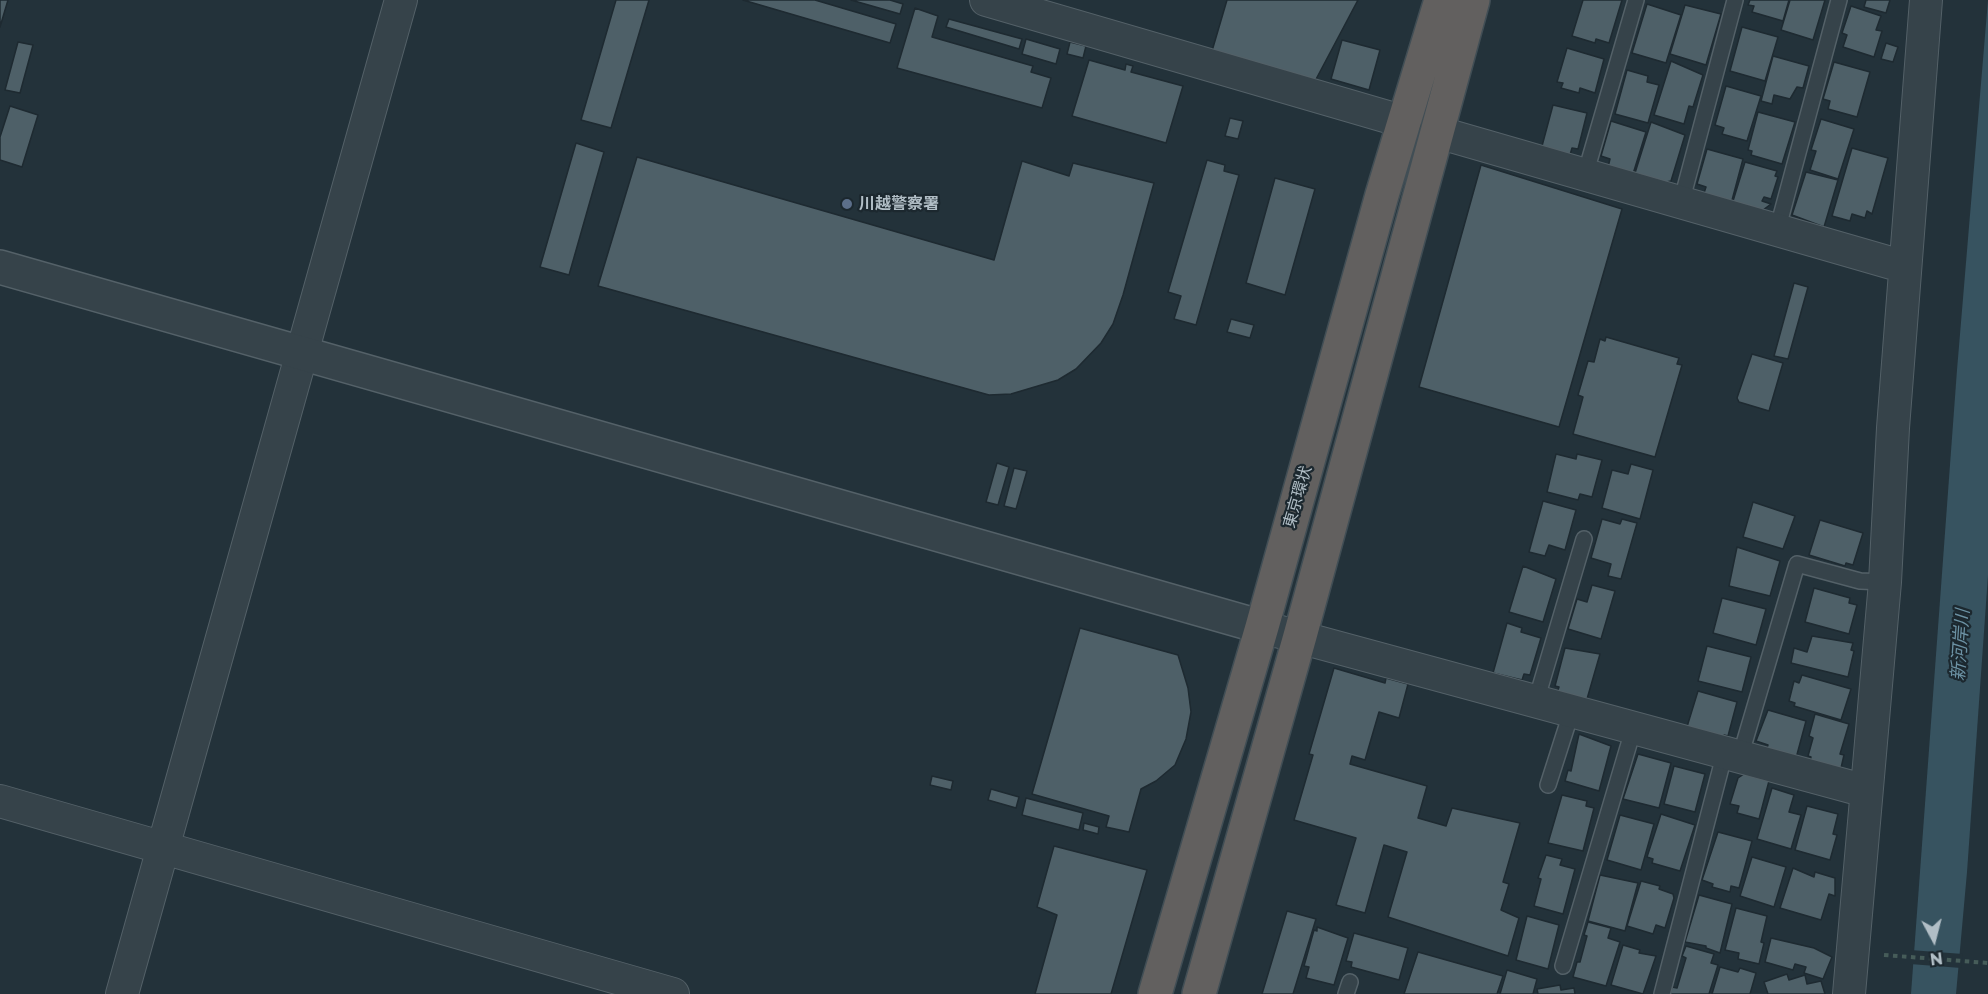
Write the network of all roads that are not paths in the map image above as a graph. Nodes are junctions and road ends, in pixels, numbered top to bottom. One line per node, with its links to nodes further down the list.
1 (401, 0): 16 (street)
2 (986, 0): 9 (street)
3 (1441, 0): 9 (highway, 東京環状)
4 (1473, 0): 10 (highway)
5 (1636, 0): 11 (lane)
6 (1735, 0): 12 (lane)
7 (1839, 0): 13 (lane)
8 (1926, 0): 15 (street)
9 (1405, 122): 19 (highway, 東京環状)
10 (1437, 132): 11 (street); 20 (highway)
11 (1585, 175): 12 (street)
12 (1681, 202): 13 (street)
13 (1777, 231): 15 (street)
14 (0, 267): 16 (street)
15 (1905, 267): 18 (street)
16 (301, 351): 19 (street); 28 (street)
17 (1584, 539): 21 (lane)
18 (1884, 582): 24 (lane); 26 (street)
19 (1262, 627): 20 (street); 32 (highway, 東京環状)
20 (1300, 636): 21 (street); 33 (highway)
21 (1536, 701): 22 (street)
22 (1572, 710): 23 (street); 25 (lane)
23 (1634, 727): 24 (street); 29 (lane)
24 (1732, 754): 26 (street); 34 (lane)
25 (1548, 785)
26 (1866, 791): 35 (street)
27 (0, 801): 28 (street)
28 (164, 849): 30 (street); 31 (street)
29 (1563, 966)
30 (122, 994)
31 (673, 994)
32 (1155, 994)
33 (1199, 994)
34 (1662, 994)
35 (1849, 994)

